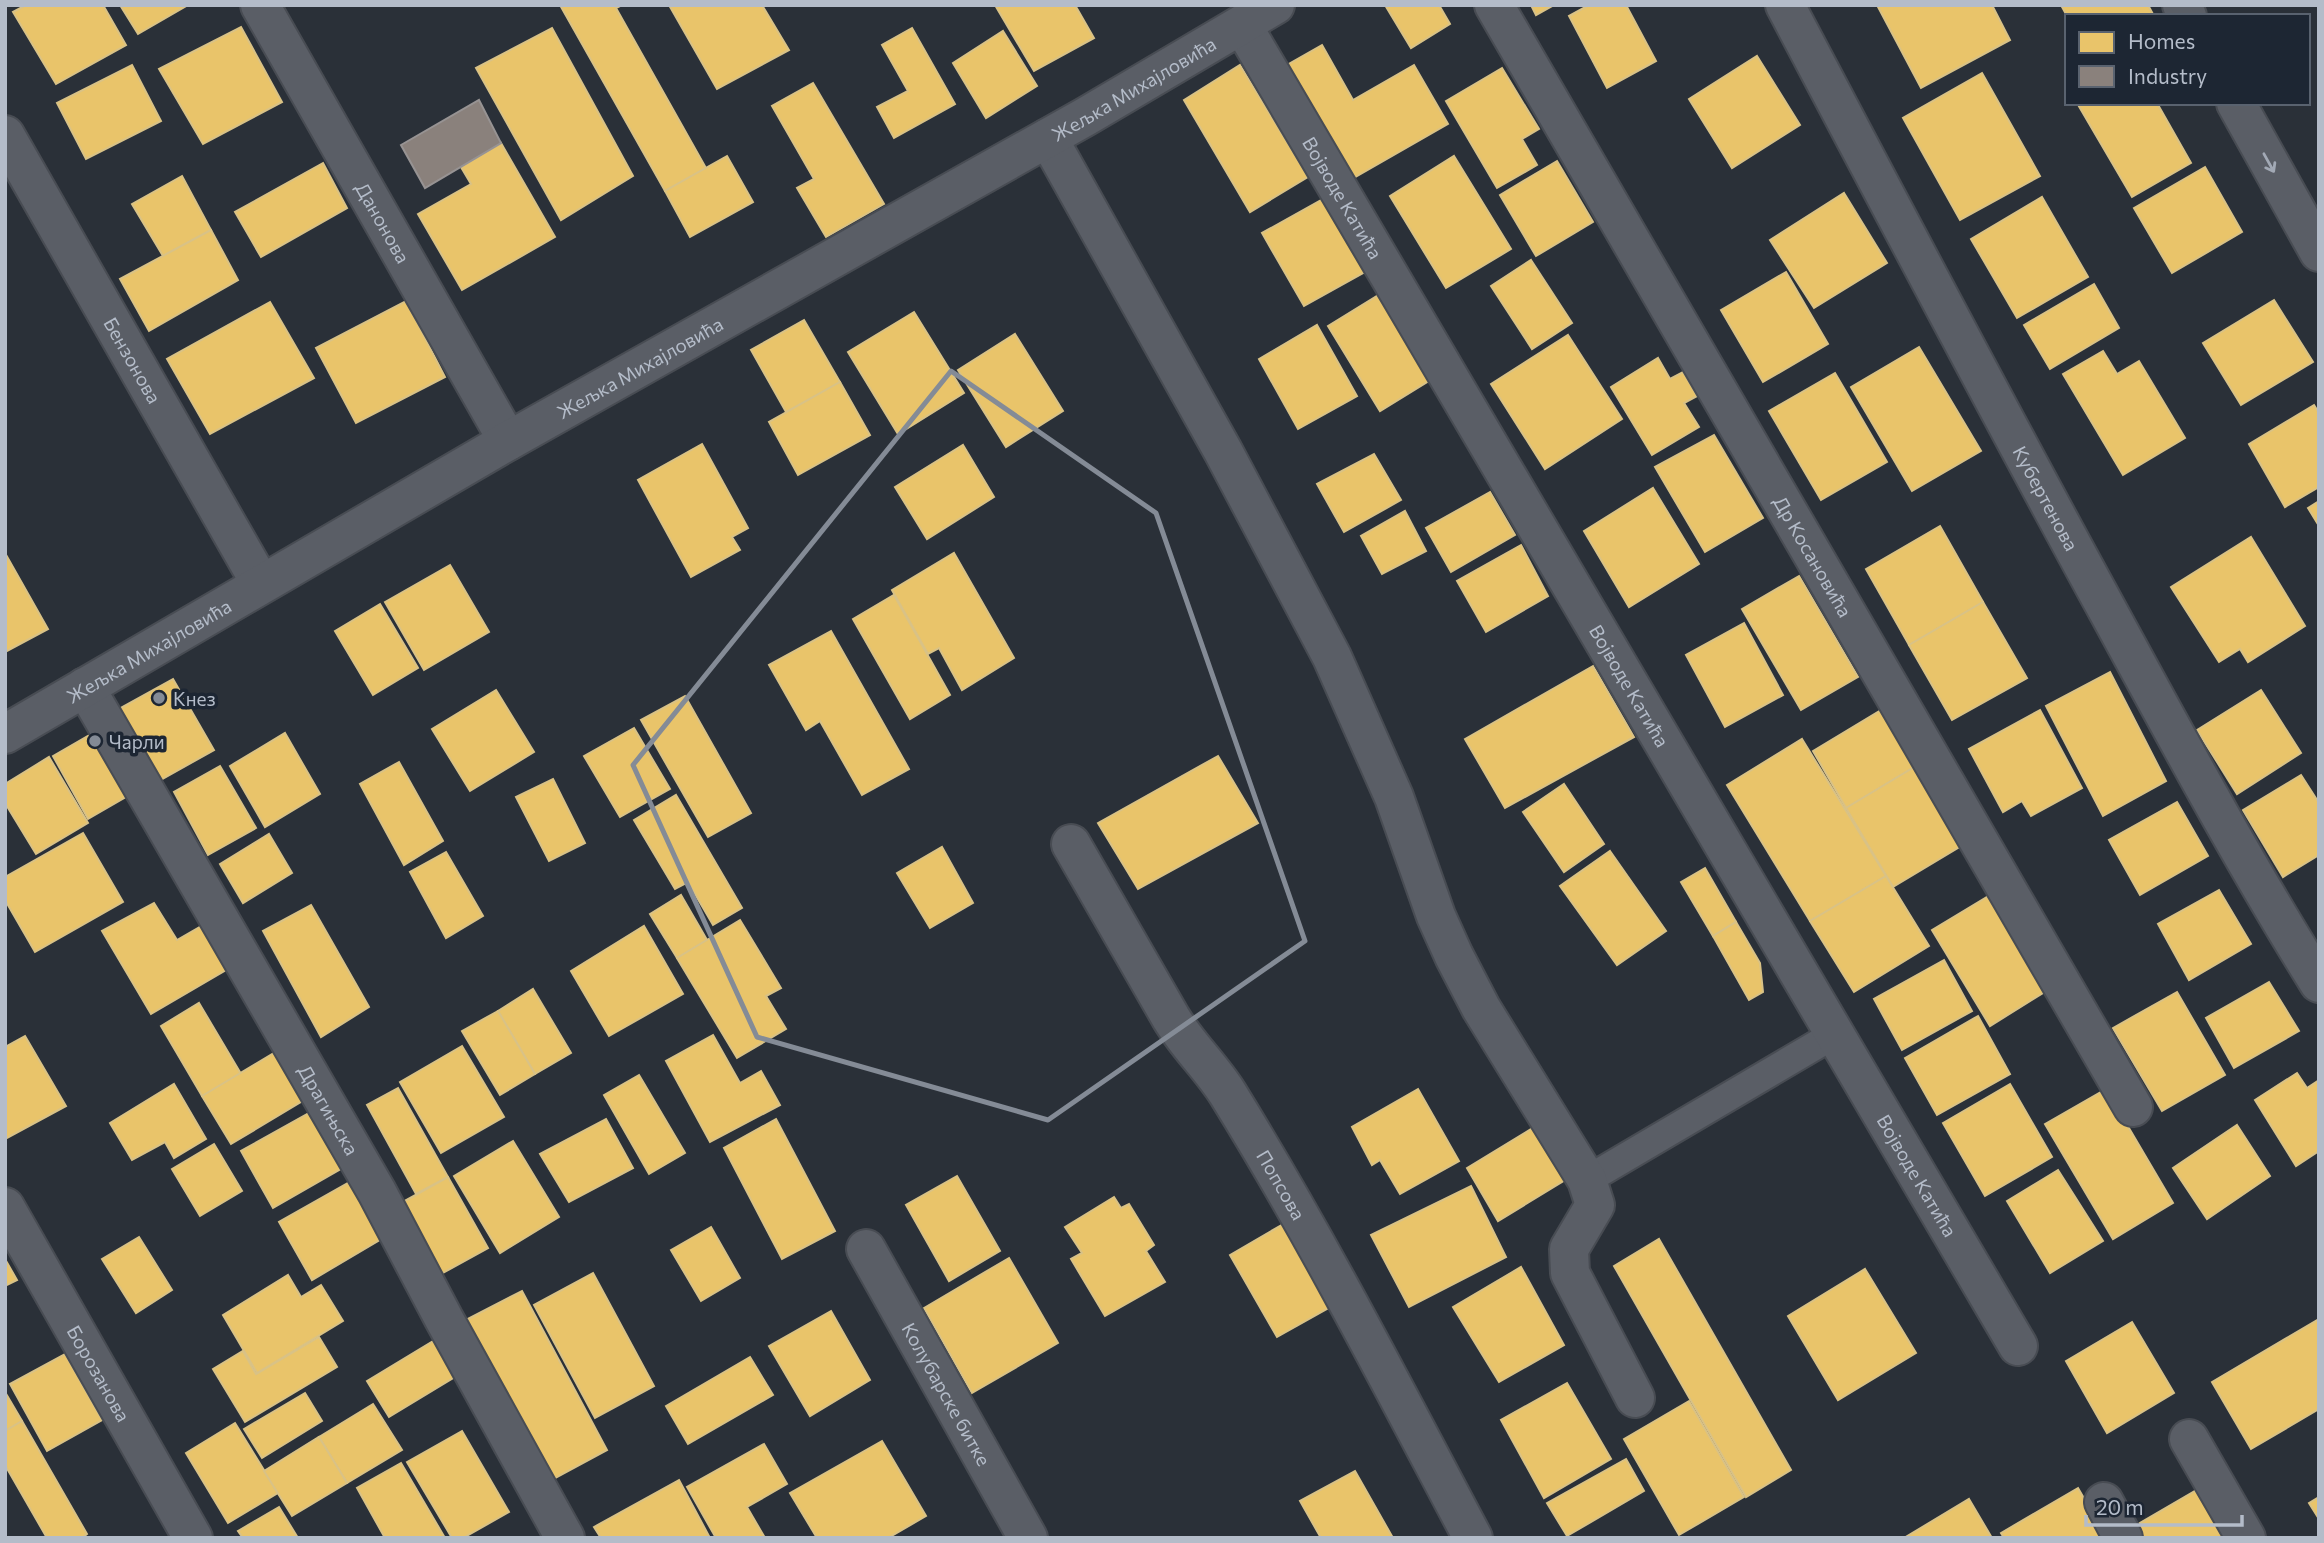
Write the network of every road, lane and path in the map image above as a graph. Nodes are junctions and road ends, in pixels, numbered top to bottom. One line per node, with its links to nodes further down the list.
1 (260, 5): 10 (street, Данонова)
2 (1275, 5): 5 (street, Жељка Михајловића)
3 (1494, 5): 17 (street, Др Косановића)
4 (1785, 5): 15 (street, Кубертенова)
5 (1242, 25): 8 (street, Жељка Михајловића); 16 (street, Војводе Катића)
6 (2237, 105): 9 (street, one-way to 9)
7 (5, 135): 11 (street, Бензонова)
8 (1048, 138): 10 (street, Жељка Михајловића); 18 (street)
9 (2319, 252)
10 (508, 441): 11 (street, Жељка Михајловића)
11 (261, 584): 12 (street, Жељка Михајловића)
12 (85, 687): 13 (street, Жељка Михајловића); 26 (street, Драгињска)
13 (5, 734)
14 (1071, 844): 28 (street, Попсова)
15 (2319, 983)
16 (1835, 1034): 18 (lane); 21 (street, Војводе Катића)
17 (2133, 1107)
18 (1587, 1180): 22 (street)
19 (5, 1207): 25 (street, Борозанова)
20 (866, 1249): 27 (street, Колубарске битке)
21 (2018, 1346)
22 (1635, 1398)
23 (2189, 1439): 30 (street)
24 (2104, 1502): 29 (street)
25 (193, 1538)
26 (565, 1538)
27 (1028, 1538)
28 (1473, 1538)
29 (2123, 1538)
30 (2246, 1538)

